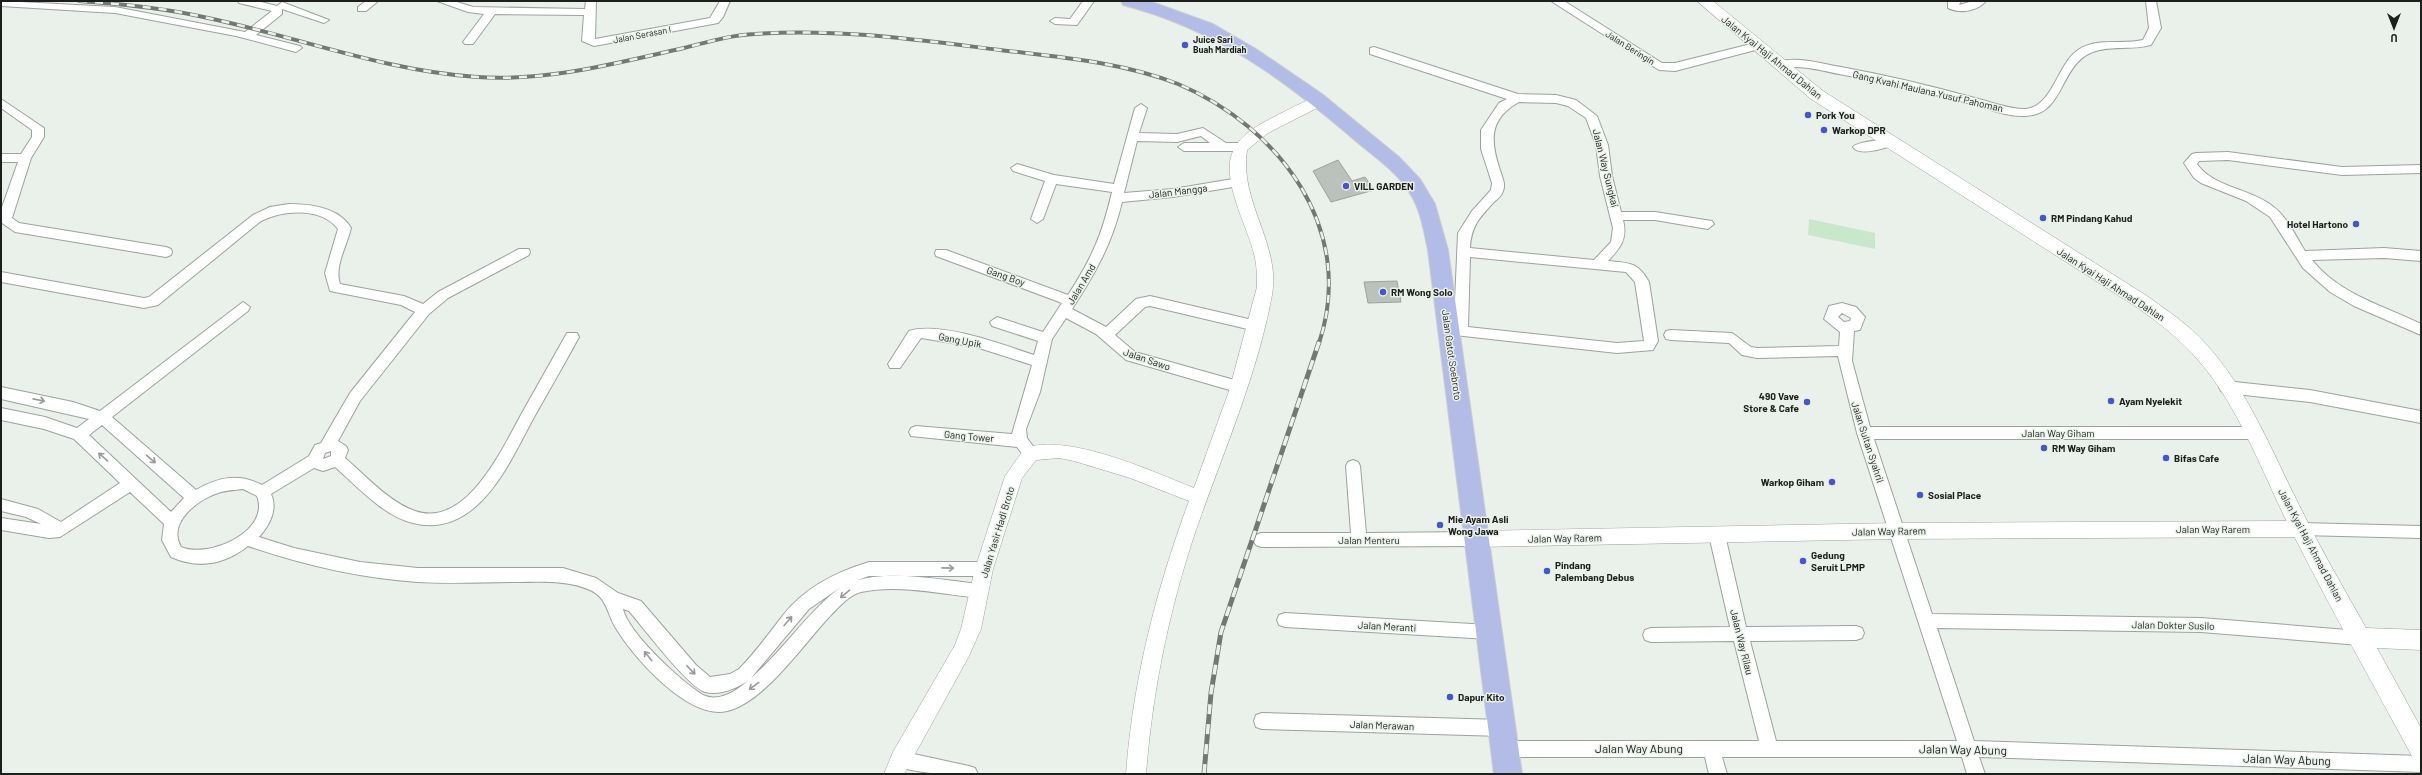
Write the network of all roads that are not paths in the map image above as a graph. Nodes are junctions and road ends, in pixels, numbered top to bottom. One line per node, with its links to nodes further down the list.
1 (243, 1): 14 (street)
2 (371, 1): 16 (street)
3 (442, 1): 13 (street)
4 (724, 1): 15 (street, Jalan Serasan I)
5 (1089, 1): 19 (street)
6 (1129, 1): 27 (main road, Jalan Gatot Soebroto)
7 (1556, 1): 22 (street, Jalan Beringin)
8 (1704, 1): 22 (main road, Jalan Kyai Haji Ahmad Dahlan)
9 (1956, 1): 10 (street)
10 (1979, 1)
11 (2151, 1): 25 (street, Gang Kvahi Maulana Yusuf Pahoman)
12 (1, 3): 20 (street)
13 (461, 4): 17 (street)
14 (282, 5): 18 (street); 20 (street)
15 (590, 6): 17 (street)
16 (362, 9)
17 (492, 10): 21 (street)
18 (324, 20)
19 (1055, 21)
20 (247, 36): 23 (street)
21 (469, 42)
22 (1759, 46): 25 (main road, Jalan Kyai Haji Ahmad Dahlan)
23 (296, 48)
24 (1374, 51): 26 (street, Jalan Way Sungkai)
25 (1779, 65): 31 (main road, Jalan Kyai Haji Ahmad Dahlan)
26 (1517, 98): 43 (street, Jalan Way Sungkai); 48 (street)
27 (1318, 102): 34 (street); 60 (main road, Jalan Gatot Soebroto)
28 (1, 103): 37 (street)
29 (1141, 108): 30 (street, Jalan Amd)
30 (1132, 137): 33 (street); 42 (street, Jalan Amd)
31 (1890, 142): 35 (street); 70 (main road, Jalan Kyai Haji Ahmad Dahlan)
32 (1184, 147): 33 (street)
33 (1223, 147): 34 (street)
34 (1241, 147): 41 (street)
35 (1859, 147)
36 (1, 158): 37 (street)
37 (25, 158): 46 (street)
38 (1017, 168): 40 (street, Jalan Mangga)
39 (2421, 168): 50 (street)
40 (1053, 179): 42 (street, Jalan Mangga); 44 (street)
41 (1239, 182): 42 (street, Jalan Mangga); 58 (street)
42 (1118, 194): 54 (street, Jalan Amd)
43 (1617, 216): 45 (street); 52 (street, Jalan Way Sungkai)
44 (1037, 219)
45 (1708, 224)
46 (166, 252)
47 (524, 252): 56 (street)
48 (1464, 252): 52 (street); 60 (street)
49 (940, 253): 54 (street, Gang Boy)
50 (2301, 256): 51 (street); 61 (street)
51 (2421, 256)
52 (1598, 264): 60 (street)
53 (1, 277): 56 (street)
54 (1068, 306): 62 (street, Jalan Sawo); 65 (street, Jalan Amd)
55 (243, 307): 73 (street)
56 (424, 310): 79 (street)
57 (997, 322): 65 (street)
58 (1256, 326): 62 (street); 69 (street)
59 (1847, 328): 66 (street, Jalan Sultan Syahril)
60 (1455, 330): 97 (main road, Jalan Gatot Soebroto)
61 (2421, 330)
62 (1106, 335): 69 (street, Jalan Sawo)
63 (1671, 335): 66 (street)
64 (572, 336): 82 (street)
65 (1046, 338): 67 (street, Jalan Amd)
66 (1845, 351): 77 (street, Jalan Sultan Syahril)
67 (1038, 362): 68 (street, Gang Upik); 80 (street, Jalan Amd)
68 (895, 364)
69 (1240, 387): 87 (street)
70 (2226, 387): 74 (street); 76 (main road, Jalan Kyai Haji Ahmad Dahlan)
71 (1, 393): 73 (street, one-way to 73)
72 (1, 414): 78 (street)
73 (102, 417): 78 (street); 86 (street, one-way to 86)
74 (2421, 417)
75 (916, 432): 80 (street, Gang Tower)
76 (2252, 433): 77 (street, Jalan Way Giham); 91 (main road, Jalan Kyai Haji Ahmad Dahlan)
77 (1864, 434): 93 (street, Jalan Sultan Syahril)
78 (79, 436): 84 (street, one-way to 78)
79 (327, 446): 81 (street); 82 (street)
80 (1026, 447): 87 (street); 100 (street, Jalan Yasir Hadi Broto)
81 (315, 460): 82 (street); 85 (street)
82 (337, 460)
83 (1353, 466): 99 (street)
84 (131, 483): 89 (street); 92 (street)
85 (262, 492): 86 (street); 96 (street)
86 (195, 498): 89 (street)
87 (1200, 498): 124 (street)
88 (1, 504): 92 (street)
89 (172, 522): 96 (street)
90 (1, 524): 92 (street)
91 (2301, 529): 93 (street, Jalan Way Rarem); 94 (street); 110 (main road, Jalan Kyai Haji Ahmad Dahlan)
92 (60, 531)
93 (1898, 531): 95 (street, Jalan Way Rarem); 105 (street, Jalan Sultan Syahril)
94 (2421, 532)
95 (1717, 535): 97 (street, Jalan Way Rarem); 108 (street, Jalan Way Rilau)
96 (246, 539): 103 (street)
97 (1477, 539): 99 (street, Jalan Menteru); 106 (main road, Jalan Gatot Soebroto)
98 (1261, 540): 99 (street, Jalan Menteru)
99 (1359, 540)
100 (984, 569): 101 (street, one-way to 100); 102 (street, Jalan Yasir Hadi Broto)
101 (869, 576): 102 (street); 112 (street, one-way to 101); 113 (street, one-way to 113)
102 (979, 591): 122 (street, Jalan Yasir Hadi Broto)
103 (613, 598): 112 (street, one-way to 112); 113 (street, one-way to 103)
104 (1285, 620): 106 (street, Jalan Meranti)
105 (1925, 621): 110 (street, Jalan Dokter Susilo); 119 (street, Jalan Sultan Syahril)
106 (1489, 632): 115 (main road, Jalan Gatot Soebroto)
107 (1856, 633): 108 (street)
108 (1740, 634): 109 (street); 118 (street, Jalan Way Rilau)
109 (1651, 635)
110 (2360, 638): 111 (main road, Jalan Dokter Susilo); 120 (main road, Jalan Kyai Haji Ahmad Dahlan)
111 (2421, 640)
112 (707, 685): 113 (street)
113 (693, 697)
114 (1262, 721): 115 (street, Jalan Merawan)
115 (1502, 728): 116 (main road, Jalan Gatot Soebroto)
116 (1504, 749): 117 (street, Jalan Way Abung); 125 (main road, Jalan Gatot Soebroto)
117 (1712, 749): 118 (street, Jalan Way Abung); 126 (street)
118 (1770, 749): 119 (street, Jalan Way Abung)
119 (1968, 749): 121 (street, Jalan Way Abung); 127 (street, Jalan Sultan Syahril)
120 (2421, 750)
121 (2421, 764)
122 (897, 767): 123 (street)
123 (969, 774)
124 (1136, 774)
125 (1508, 774)
126 (1718, 774)
127 (1976, 774)

